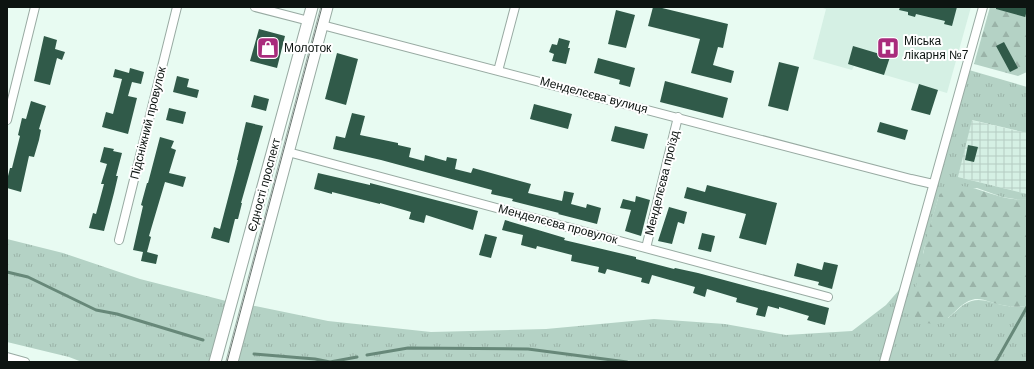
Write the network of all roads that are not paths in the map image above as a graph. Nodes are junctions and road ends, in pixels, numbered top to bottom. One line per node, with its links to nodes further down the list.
1 (35, 7): 12 (street)
2 (177, 7): 15 (street, Підсніжний провулок)
3 (254, 7): 8 (street, Менделєєва вулиця)
4 (312, 7): 8 (main road, Єдності проспект)
5 (327, 7): 9 (main road, Єдності проспект)
6 (515, 7): 10 (street)
7 (983, 7): 14 (street)
8 (309, 21): 9 (main road, Менделєєва вулиця); 20 (main road, Єдності проспект)
9 (322, 25): 10 (street, Менделєєва вулиця); 13 (main road, Єдності проспект)
10 (498, 71): 11 (street, Менделєєва вулиця)
11 (678, 117): 14 (street, Менделєєва вулиця); 16 (street, Менделєєва проїзд)
12 (7, 120)
13 (288, 152): 16 (street, Менделєєва провулок); 21 (main road, Єдності проспект)
14 (933, 184): 22 (street)
15 (119, 240)
16 (646, 248): 17 (street, Менделєєва провулок)
17 (828, 297)
18 (7, 357): 19 (street)
19 (24, 362)
20 (215, 362)
21 (232, 362)
22 (884, 362)

